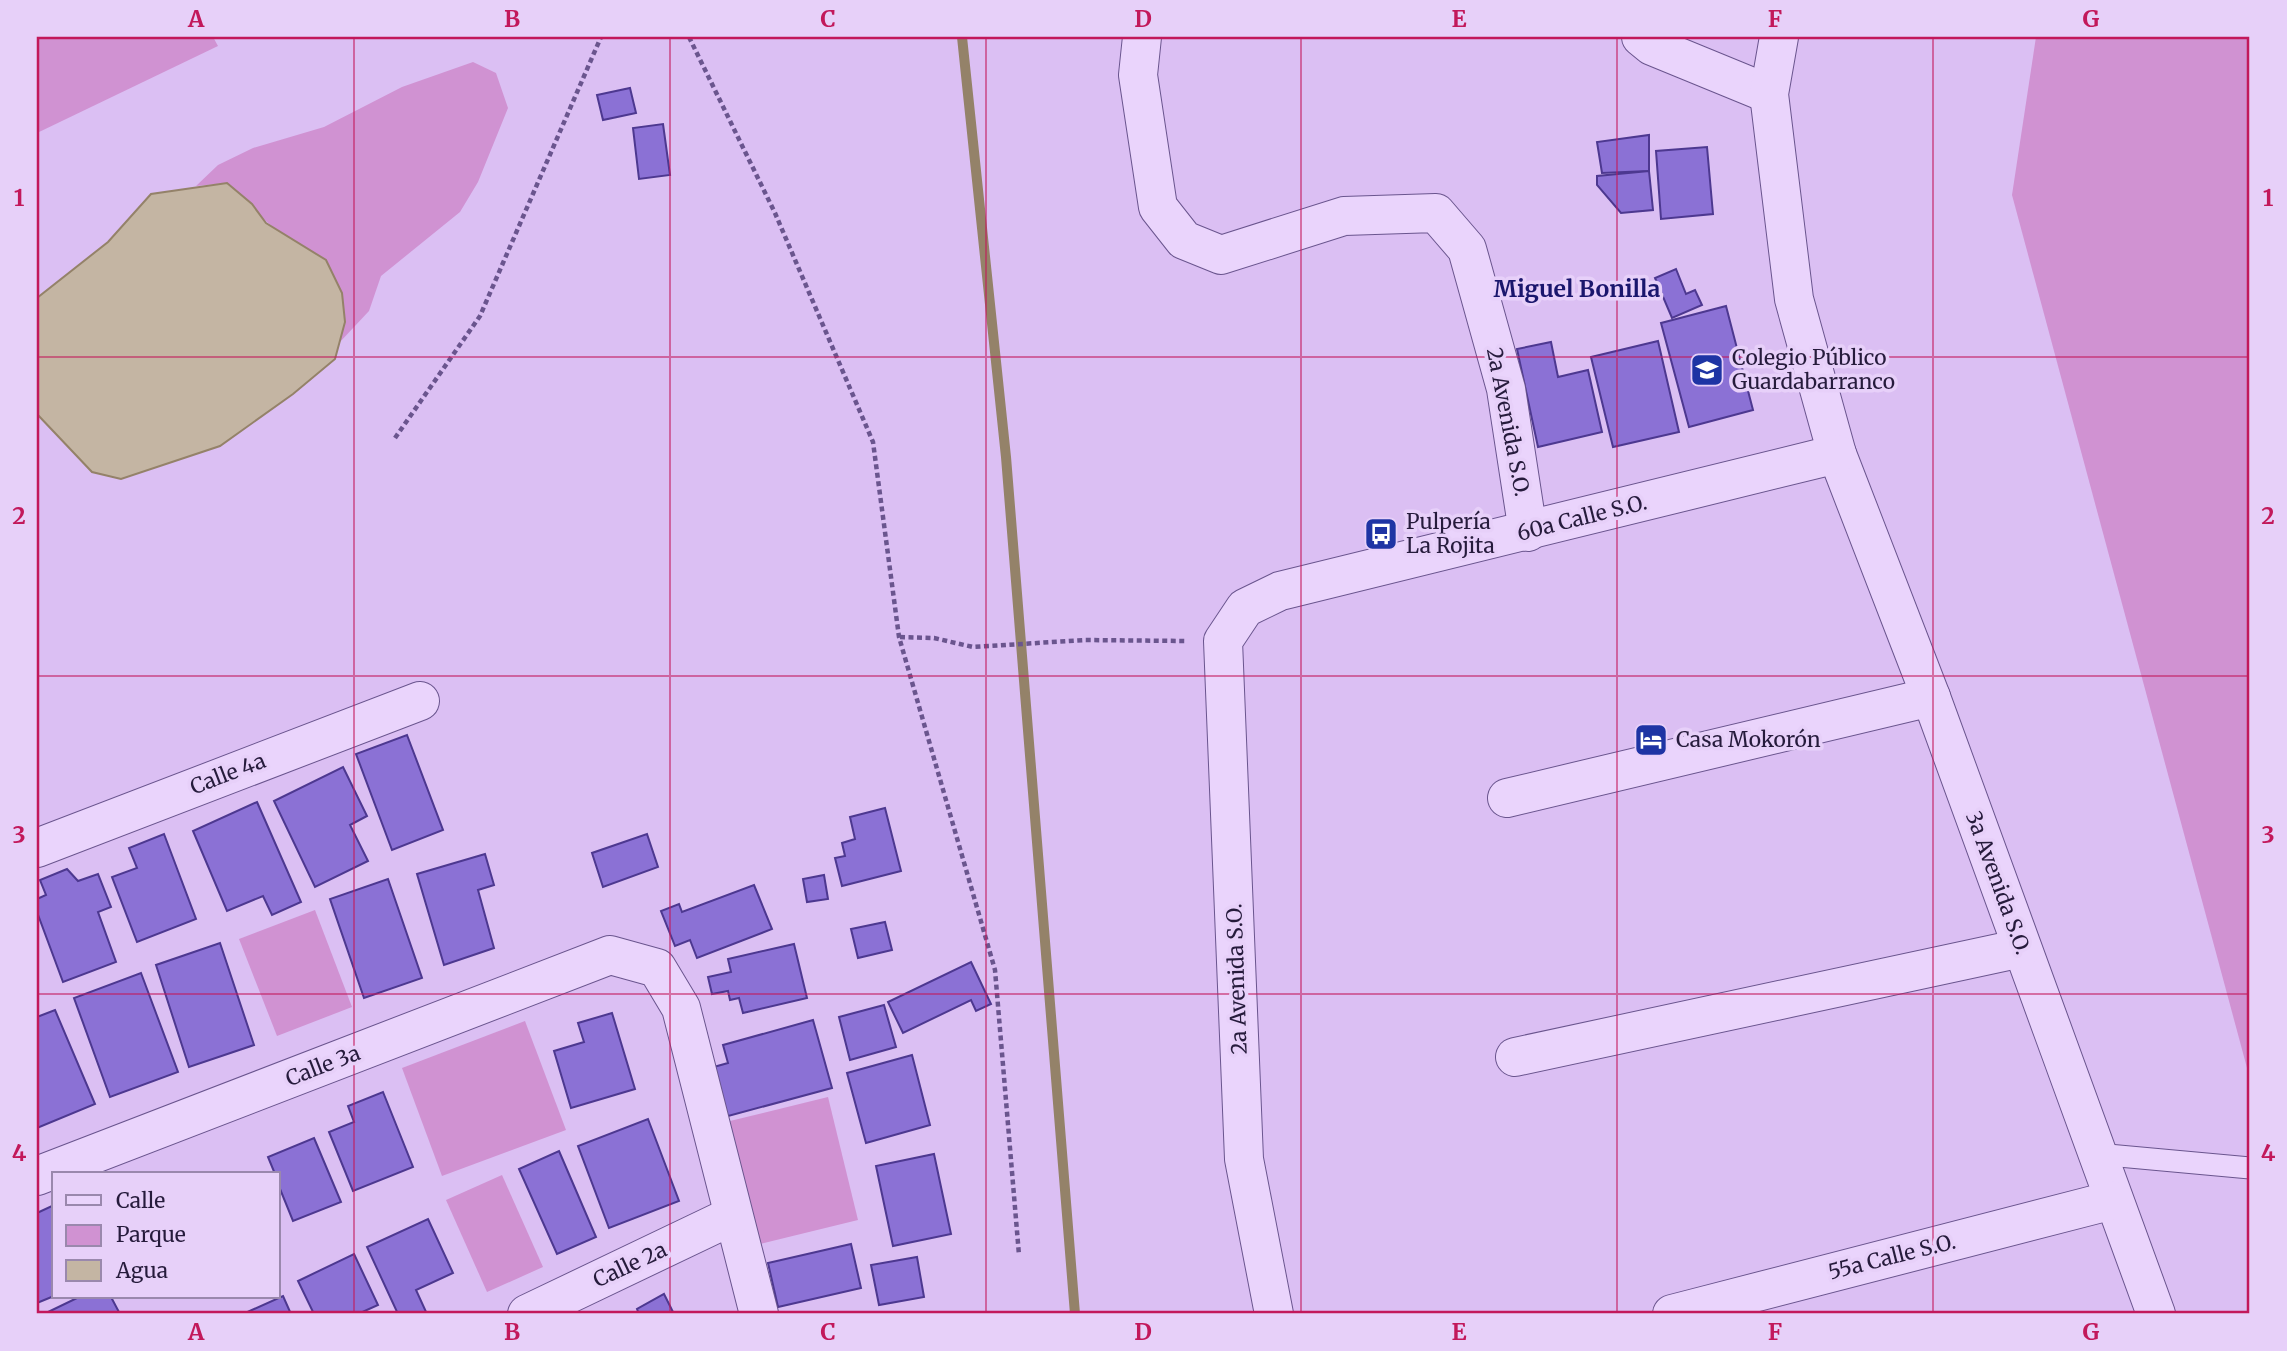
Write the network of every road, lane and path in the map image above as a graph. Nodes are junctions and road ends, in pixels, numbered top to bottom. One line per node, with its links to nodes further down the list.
1 (601, 37): 7 (path)
2 (689, 37): 10 (path)
3 (1142, 37): 9 (street, 2a Avenida S.O.)
4 (1641, 37): 6 (street)
5 (1779, 37): 6 (street)
6 (1769, 94): 8 (street, 3a Avenida S.O.)
7 (395, 438)
8 (1837, 454): 9 (street, 60a Calle S.O.); 12 (street, 3a Avenida S.O.)
9 (1528, 532): 11 (street, 60a Calle S.O.)
10 (899, 637): 11 (path); 23 (path)
11 (1223, 641): 26 (street, 2a Avenida S.O.)
12 (1931, 697): 14 (street); 16 (street, 3a Avenida S.O.)
13 (420, 701): 15 (street, Calle 4a)
14 (1507, 798)
15 (37, 848)
16 (2022, 948): 17 (street); 18 (street, 3a Avenida S.O.)
17 (1515, 1057)
18 (2097, 1154): 19 (lane); 21 (street, 3a Avenida S.O.)
19 (2250, 1168)
20 (37, 1176): 22 (street, Calle 3a)
21 (2113, 1200): 27 (street, 55a Calle S.O.); 28 (street, 3a Avenida S.O.)
22 (733, 1216): 24 (street, Calle 2a); 25 (street)
23 (1019, 1255)
24 (527, 1314)
25 (760, 1314)
26 (1274, 1314)
27 (1672, 1314)
28 (2156, 1314)

